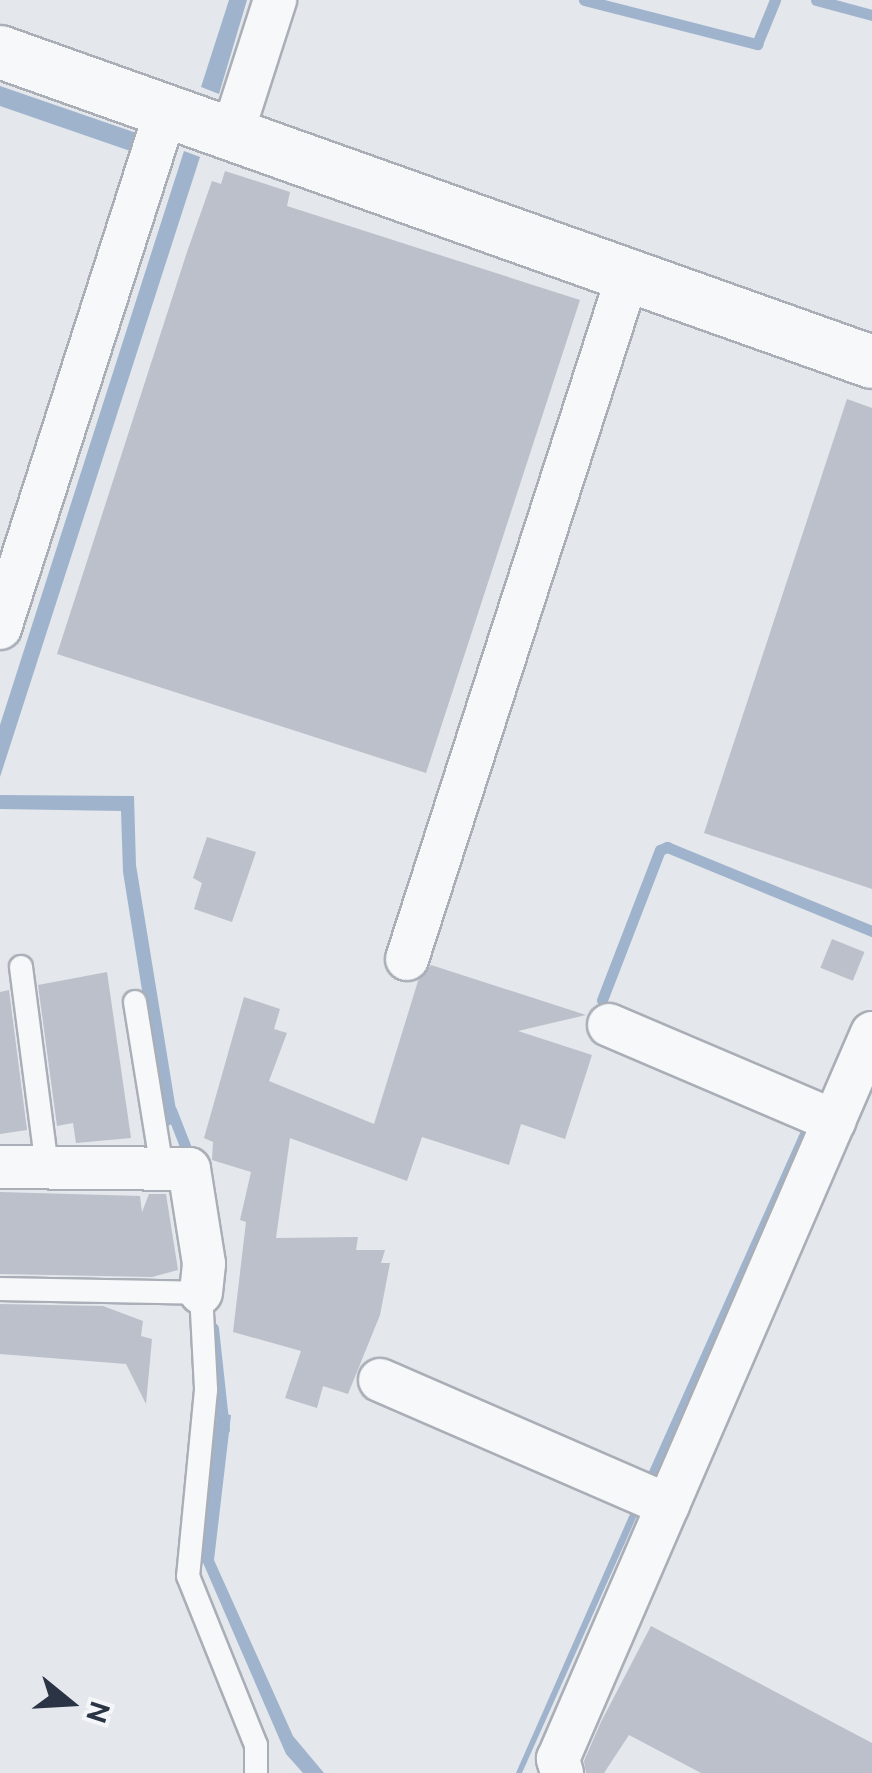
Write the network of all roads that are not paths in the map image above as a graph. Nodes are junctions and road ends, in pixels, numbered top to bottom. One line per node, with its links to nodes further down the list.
1 (275, 0): 4 (street)
2 (0, 52): 3 (street)
3 (166, 111): 4 (street); 7 (street)
4 (232, 134): 5 (street)
5 (628, 275): 6 (street); 8 (street)
6 (872, 362)
7 (0, 628)
8 (407, 959)
9 (21, 967): 15 (lane)
10 (135, 1002): 16 (lane)
11 (609, 1025): 13 (street)
12 (872, 1034): 13 (street)
13 (834, 1122): 20 (street)
14 (0, 1166): 15 (street)
15 (47, 1167): 16 (street)
16 (162, 1168): 18 (street)
17 (0, 1289): 18 (lane)
18 (200, 1293): 21 (lane)
19 (380, 1380): 20 (street)
20 (668, 1505): 22 (street)
21 (256, 1773)
22 (562, 1773)

